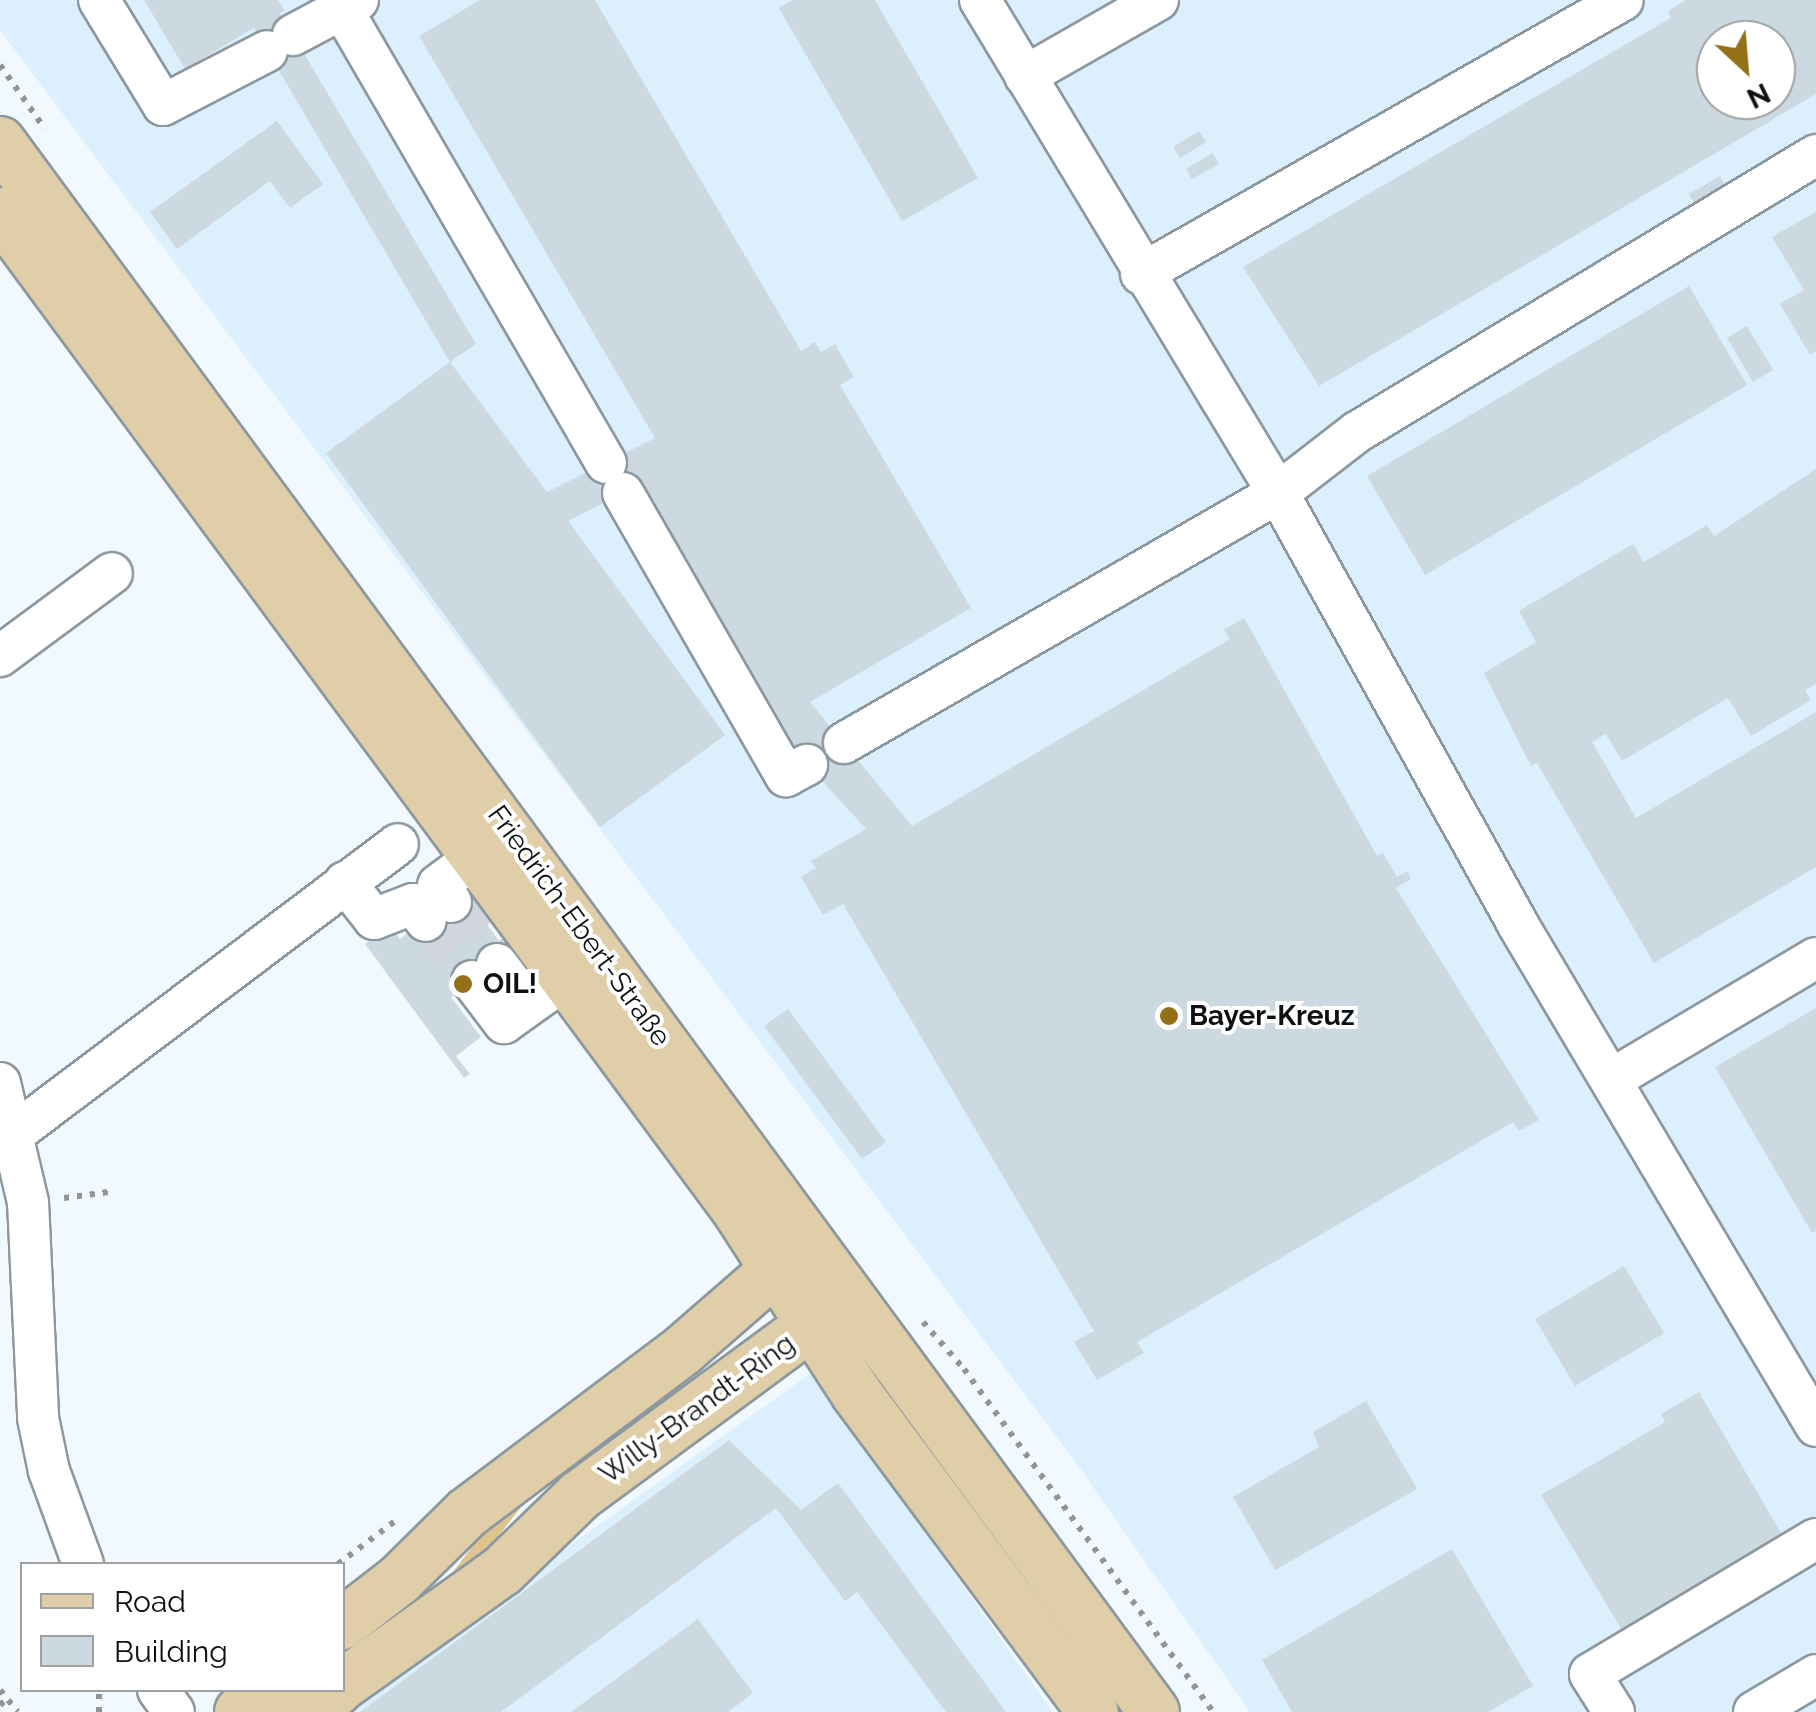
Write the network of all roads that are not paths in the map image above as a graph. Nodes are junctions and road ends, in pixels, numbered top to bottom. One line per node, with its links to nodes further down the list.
1 (100, 0): 5 (street)
2 (980, 0): 6 (street)
3 (1158, 0): 6 (street)
4 (1623, 0): 10 (street)
5 (350, 4): 15 (street)
6 (1024, 76): 10 (street)
7 (0, 142): 26 (main road, Friedrich-Ebert-Straße)
8 (1816, 155): 11 (street)
9 (0, 213): 18 (main road, Friedrich-Ebert-Straße)
10 (1141, 274): 11 (street)
11 (1278, 493): 14 (street); 22 (street)
12 (112, 573): 13 (street)
13 (0, 656)
14 (844, 742)
15 (808, 765)
16 (398, 844): 17 (street)
17 (345, 882): 18 (street); 24 (street)
18 (441, 894): 21 (main road, Friedrich-Ebert-Straße)
19 (1816, 958): 22 (street)
20 (485, 972): 21 (street)
21 (548, 992): 25 (main road, Friedrich-Ebert-Straße)
22 (1612, 1079): 28 (street)
23 (0, 1083): 24 (street)
24 (12, 1144): 30 (street)
25 (775, 1270): 26 (main road); 27 (main road, Friedrich-Ebert-Straße); 31 (main road, Willy-Brandt-Ring)
26 (829, 1273): 27 (main road, Willy-Brandt-Ring); 39 (main road, Friedrich-Ebert-Straße)
27 (810, 1326): 33 (main road, Willy-Brandt-Ring); 38 (main road, Friedrich-Ebert-Straße)
28 (1816, 1426)
29 (1816, 1538): 40 (street)
30 (82, 1562)
31 (345, 1622)
32 (1816, 1675): 41 (street)
33 (345, 1683)
34 (260, 1692): 36 (main road)
35 (332, 1692): 37 (main road, Willy-Brandt-Ring)
36 (240, 1712)
37 (301, 1712)
38 (1093, 1712)
39 (1154, 1712)
40 (1614, 1712)
41 (1754, 1712)

